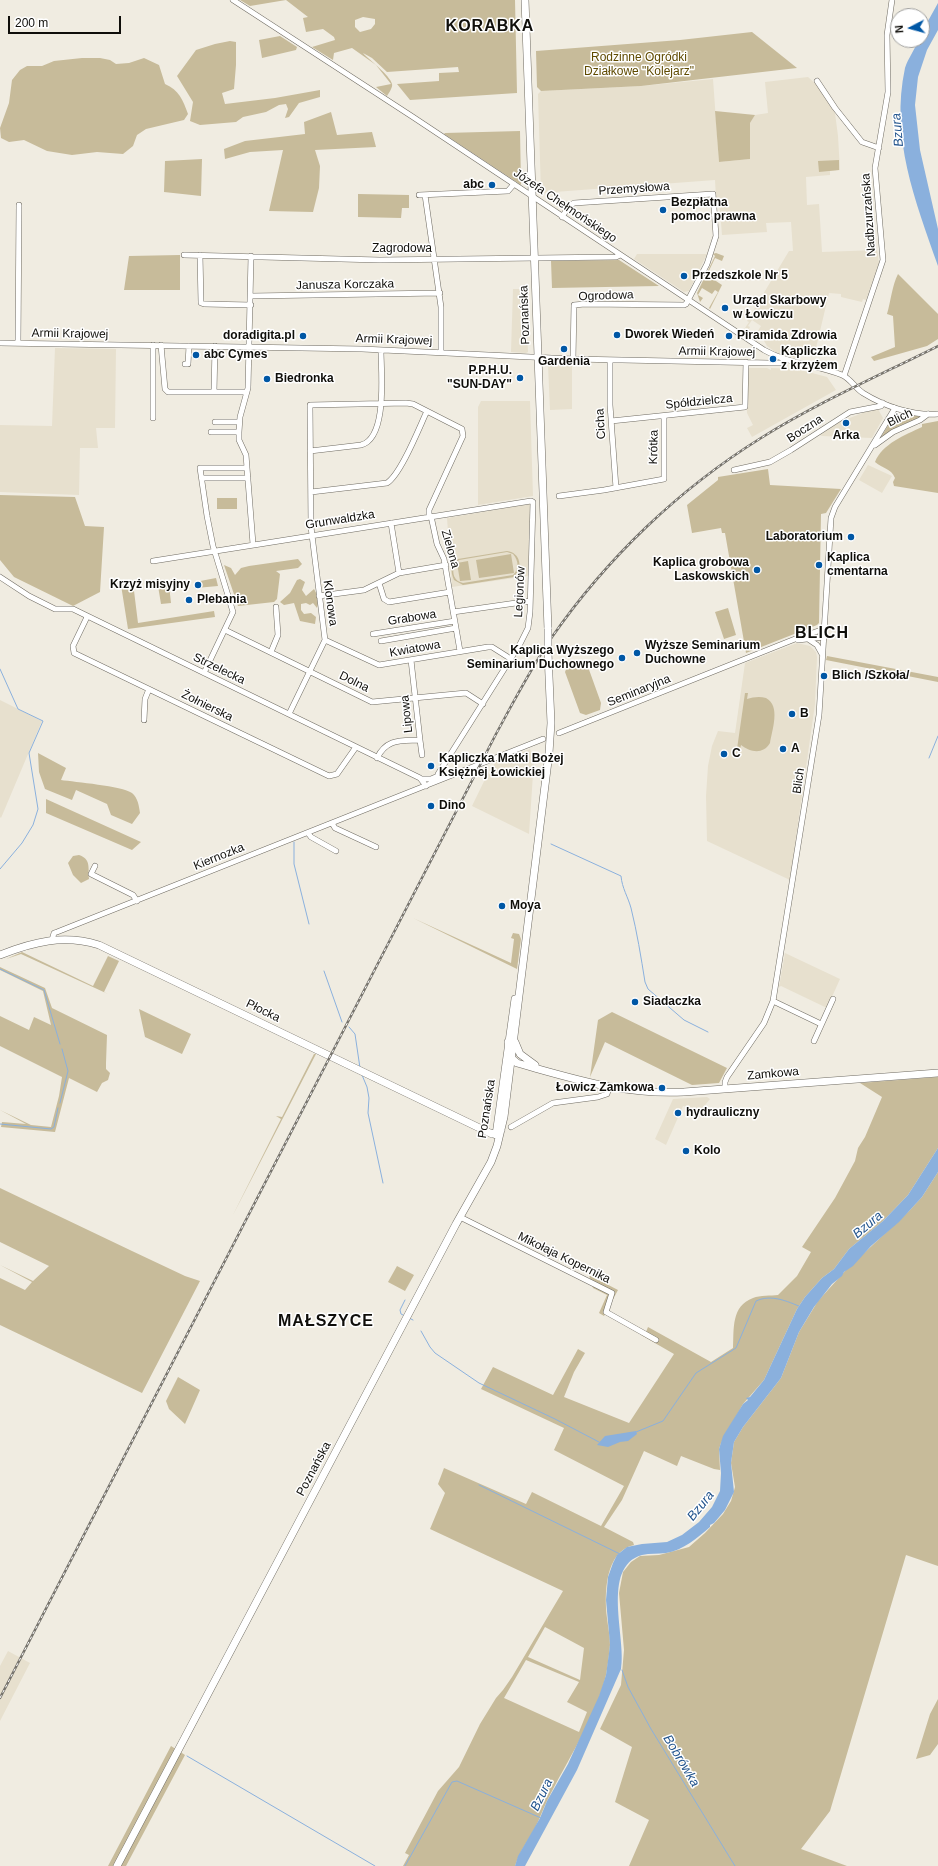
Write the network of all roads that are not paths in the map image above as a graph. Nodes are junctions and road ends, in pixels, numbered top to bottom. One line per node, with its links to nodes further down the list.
1 (233, 0): 6 (street, Józefa Chełmońskiego)
2 (525, 0): 7 (main road, Poznańska)
3 (892, 0): 5 (street, Nadbzurzańska)
4 (817, 81): 5 (street)
5 (879, 148): 35 (street, Nadbzurzańska)
6 (514, 184): 7 (street, Józefa Chełmońskiego); 15 (street)
7 (532, 196): 9 (street, Józefa Chełmońskiego); 14 (main road, Poznańska)
8 (19, 205): 21 (street)
9 (562, 217): 12 (street, Józefa Chełmońskiego); 18 (street, Przemysłowa)
10 (184, 254): 11 (street, Zagrodowa)
11 (200, 255): 13 (street, Zagrodowa); 19 (street)
12 (620, 255): 14 (street, Zagrodowa); 18 (street, Józefa Chełmońskiego)
13 (251, 256): 15 (street, Zagrodowa); 17 (street)
14 (534, 258): 15 (street, Zagrodowa); 29 (main road, Poznańska)
15 (434, 259): 16 (street)
16 (440, 293): 17 (street, Janusza Korczaka); 28 (street)
17 (251, 296): 19 (street)
18 (688, 300): 30 (street, Ogrodowa); 32 (street, Józefa Chełmońskiego)
19 (251, 305): 26 (street)
20 (0, 343): 21 (street, Armii Krajowej)
21 (18, 343): 22 (street, Armii Krajowej)
22 (153, 345): 23 (street, Armii Krajowej); 45 (street)
23 (162, 345): 24 (street, Armii Krajowej); 36 (street)
24 (189, 346): 25 (street, Armii Krajowej); 34 (street)
25 (215, 346): 26 (street, Armii Krajowej); 36 (street)
26 (250, 347): 27 (street, Armii Krajowej); 37 (street)
27 (381, 350): 28 (street, Armii Krajowej); 38 (street)
28 (441, 352): 29 (street, Armii Krajowej)
29 (538, 357): 30 (street, Armii Krajowej); 115 (main road, Poznańska, bridge)
30 (573, 359): 31 (street, Armii Krajowej)
31 (610, 360): 33 (street, Armii Krajowej); 46 (street, Cicha)
32 (785, 360): 33 (street, Armii Krajowej); 35 (street, Józefa Chełmońskiego)
33 (746, 362): 44 (street, Spółdzielcza)
34 (185, 364)
35 (844, 376): 39 (street, Józefa Chełmońskiego)
36 (214, 392): 37 (street)
37 (247, 392): 48 (street)
38 (381, 403): 41 (street); 52 (street); 52 (street, Klonowa)
39 (883, 403): 40 (street, Józefa Chełmońskiego); 54 (street, Boczna)
40 (895, 408): 42 (street, Józefa Chełmońskiego); 51 (street, Blich)
41 (427, 411): 58 (street); 61 (street)
42 (928, 414): 43 (street, Józefa Chełmońskiego); 51 (street, Blich)
43 (938, 414)
44 (664, 416): 46 (street, Spółdzielcza); 57 (street, Krótka)
45 (153, 418)
46 (611, 421): 57 (street, Cicha)
47 (215, 422): 48 (street)
48 (240, 422): 50 (street)
49 (211, 432): 50 (street)
50 (239, 432): 53 (street)
51 (880, 439): 79 (street, Blich)
52 (310, 451): 58 (street, Klonowa)
53 (247, 468): 55 (street); 56 (street)
54 (734, 470)
55 (202, 478): 56 (street); 65 (street)
56 (248, 478): 64 (street)
57 (616, 488): 59 (street)
58 (310, 492): 63 (street, Klonowa)
59 (559, 496)
60 (531, 500): 61 (street, Grunwaldzka); 73 (street, Legionów)
61 (430, 516): 62 (street, Grunwaldzka); 67 (street, Zielona)
62 (391, 523): 63 (street, Grunwaldzka); 68 (street)
63 (312, 534): 64 (street, Grunwaldzka); 72 (street, Klonowa)
64 (253, 544): 65 (street, Grunwaldzka)
65 (214, 550): 66 (street, Grunwaldzka); 80 (street)
66 (153, 561)
67 (446, 565): 68 (street); 71 (street, Zielona)
68 (399, 573): 70 (street)
69 (0, 577): 76 (street, Strzelecka)
70 (379, 582): 71 (street); 72 (street)
71 (450, 592): 75 (street, Zielona)
72 (319, 596): 84 (street, Klonowa)
73 (530, 600): 75 (street); 90 (street, Legionów)
74 (276, 607): 87 (street)
75 (453, 612): 77 (street, Zielona)
76 (87, 617): 93 (street, Strzelecka); 94 (street, Żołnierska)
77 (455, 621): 78 (street, Zielona); 81 (street, Grabowa)
78 (456, 628): 86 (street); 88 (street, Zielona)
79 (824, 629): 82 (street, Blich); 85 (street, Seminaryjna)
80 (225, 630): 87 (street, Dolna); 93 (street)
81 (373, 634)
82 (824, 637): 83 (street, Seminaryjna); 89 (street, Blich)
83 (808, 639): 85 (street, Seminaryjna); 89 (street)
84 (325, 640): 91 (street, Kwiatowa); 92 (street, Klonowa)
85 (793, 640): 99 (street, Seminaryjna)
86 (382, 641)
87 (271, 652): 92 (street, Dolna)
88 (460, 652): 90 (street, Kwiatowa); 91 (street, Kwiatowa)
89 (823, 656): 118 (street, Blich)
90 (510, 659): 96 (street, Legionów)
91 (411, 660): 95 (street, Lipowa)
92 (310, 671): 95 (street, Dolna); 97 (street, Klonowa)
93 (204, 673): 97 (street, Strzelecka)
94 (149, 689): 98 (street); 102 (street, Żołnierska)
95 (415, 698): 96 (street, Dolna); 101 (street, Lipowa)
96 (483, 704): 105 (street, Legionów)
97 (289, 714): 102 (street, Strzelecka)
98 (144, 720)
99 (559, 733)
100 (543, 739): 105 (street)
101 (420, 740): 103 (street); 104 (street, Lipowa)
102 (356, 747): 104 (street, Strzelecka)
103 (422, 755)
104 (377, 758): 106 (street, Strzelecka)
105 (438, 778): 106 (street); 107 (street, Kiernozka)
106 (422, 779): 107 (street)
107 (426, 786): 108 (street, Kiernozka)
108 (332, 823): 109 (street, Kiernozka); 110 (street)
109 (308, 833): 111 (street); 113 (street, Kiernozka)
110 (376, 847)
111 (336, 851)
112 (95, 866): 113 (street)
113 (137, 901): 114 (street, Kiernozka)
114 (52, 940): 116 (main road, Płocka); 131 (main road, Płocka)
115 (523, 952): 120 (main road, Poznańska); 122 (main road, Poznańska)
116 (0, 955)
117 (833, 999): 119 (street)
118 (773, 1002): 119 (street); 129 (street, Blich)
119 (821, 1024): 121 (street)
120 (514, 1037): 123 (main road, Poznańska); 125 (main road, Zamkowa)
121 (814, 1041)
122 (508, 1042): 123 (main road, Poznańska); 124 (main road, Poznańska)
123 (512, 1059): 124 (main road); 125 (main road, Zamkowa); 127 (main road, Poznańska)
124 (505, 1065): 130 (main road, Poznańska)
125 (534, 1066): 127 (main road); 128 (main road, Zamkowa)
126 (938, 1073): 129 (main road, Zamkowa)
127 (509, 1084): 134 (main road, Poznańska)
128 (609, 1088): 129 (main road, Zamkowa); 132 (street)
129 (725, 1089)
130 (497, 1123): 133 (main road); 134 (main road, Poznańska)
131 (476, 1126): 133 (main road, Płocka); 134 (main road, Płocka)
132 (511, 1127)
133 (485, 1128): 134 (main road, Płocka)
134 (496, 1137): 135 (main road, Poznańska)
135 (460, 1217): 136 (street, Mikołaja Kopernika); 137 (main road, Poznańska)
136 (656, 1340)
137 (117, 1866)

